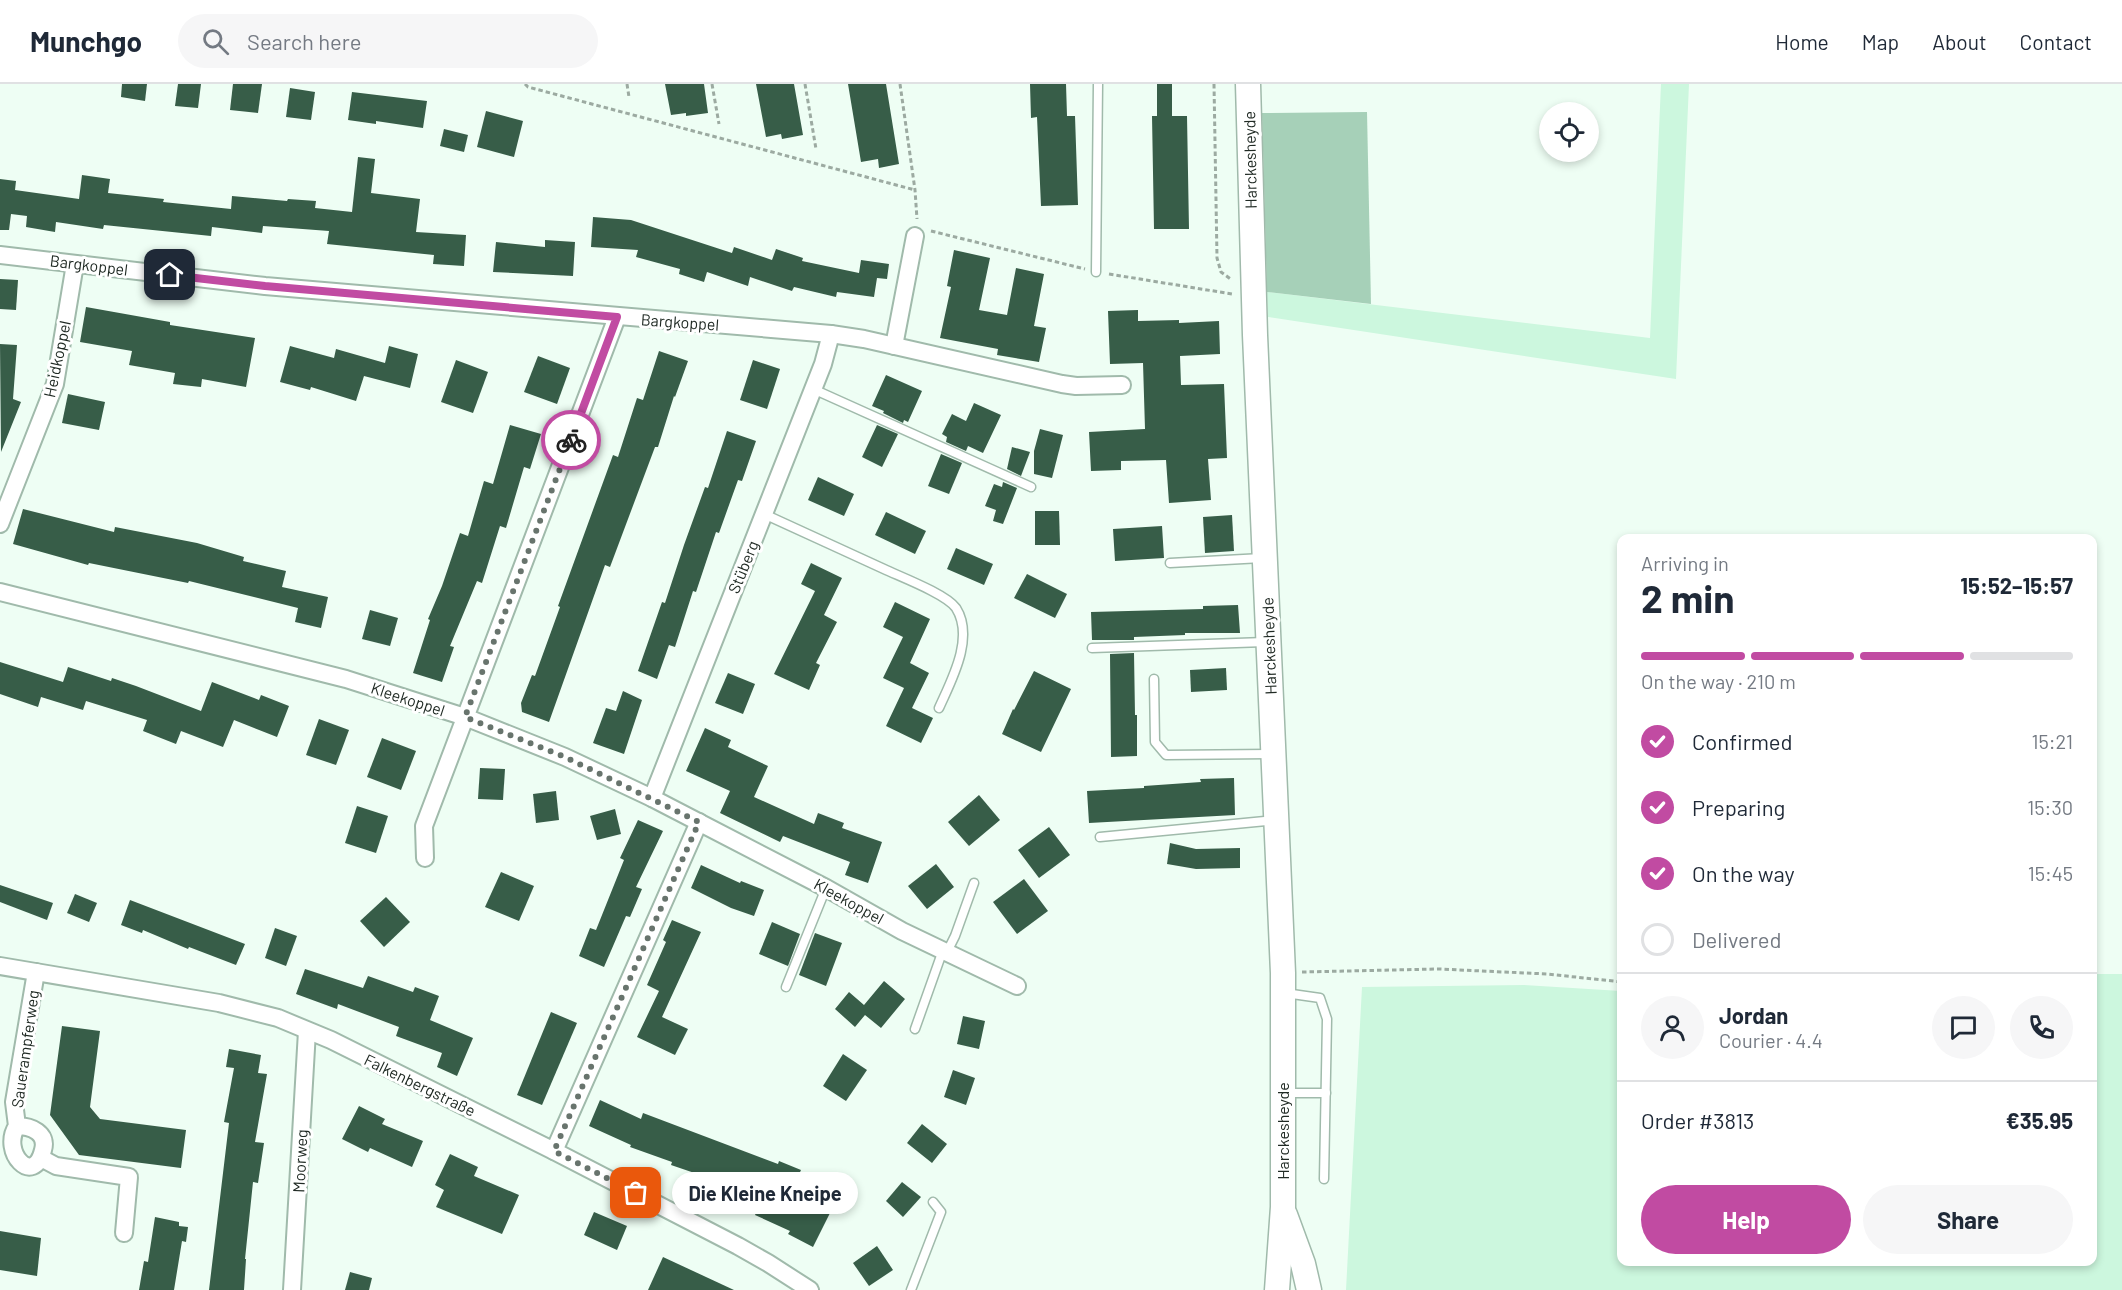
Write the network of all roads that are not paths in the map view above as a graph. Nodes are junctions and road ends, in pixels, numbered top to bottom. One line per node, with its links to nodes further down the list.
1 (1098, 84): 6 (lane)
2 (1248, 84): 16 (main road, Harckesheyde)
3 (916, 232): 9 (street)
4 (0, 255): 5 (street, Bargkoppel)
5 (75, 264): 7 (street, Bargkoppel); 12 (street, Heidkoppel)
6 (1096, 272)
7 (617, 317): 8 (street, Bargkoppel); 23 (street)
8 (831, 334): 9 (street, Bargkoppel); 11 (street, Stüberg)
9 (894, 346): 10 (street, Bargkoppel)
10 (1122, 385)
11 (813, 389): 13 (lane); 14 (street, Stüberg)
12 (8, 484): 15 (street, Heidkoppel)
13 (1031, 487)
14 (764, 514): 22 (lane); 25 (street, Stüberg)
15 (0, 524)
16 (1265, 558): 17 (lane); 19 (main road, Harckesheyde)
17 (1170, 563)
18 (0, 592): 23 (street, Kleekoppel)
19 (1269, 642): 20 (lane); 24 (main road, Harckesheyde)
20 (1092, 648)
21 (1154, 679): 24 (lane)
22 (939, 708)
23 (465, 717): 25 (street, Kleekoppel); 29 (street)
24 (1274, 754): 26 (main road, Harckesheyde)
25 (652, 798): 27 (street, Kleekoppel)
26 (1276, 820): 28 (lane); 35 (main road, Harckesheyde)
27 (699, 822): 31 (street, Kleekoppel); 43 (street)
28 (1100, 837)
29 (425, 858)
30 (974, 883): 32 (lane)
31 (826, 888): 32 (street, Kleekoppel); 37 (lane)
32 (945, 951): 36 (street, Kleekoppel); 38 (lane)
33 (0, 966): 34 (street, Falkenbergstraße)
34 (36, 972): 39 (street, Falkenbergstraße); 42 (street, Sauerampferweg)
35 (1283, 983): 40 (main road, Harckesheyde); 41 (lane)
36 (1017, 986)
37 (786, 987)
38 (915, 1029)
39 (308, 1031): 43 (street, Falkenbergstraße); 49 (street, Moorweg)
40 (1284, 1093): 41 (lane); 47 (main road, Harckesheyde)
41 (1326, 1093): 45 (lane)
42 (17, 1126): 44 (street, Sauerampferweg); 44 (street, Sauerampferweg)
43 (554, 1151): 50 (street, Falkenbergstraße)
44 (41, 1158): 48 (street)
45 (1324, 1179)
46 (933, 1202): 51 (lane)
47 (1283, 1207): 52 (main road, Harckesheyde); 53 (main road, Harckesheyde)
48 (124, 1233)
49 (292, 1290)
50 (810, 1290)
51 (911, 1290)
52 (1277, 1290)
53 (1309, 1290)

